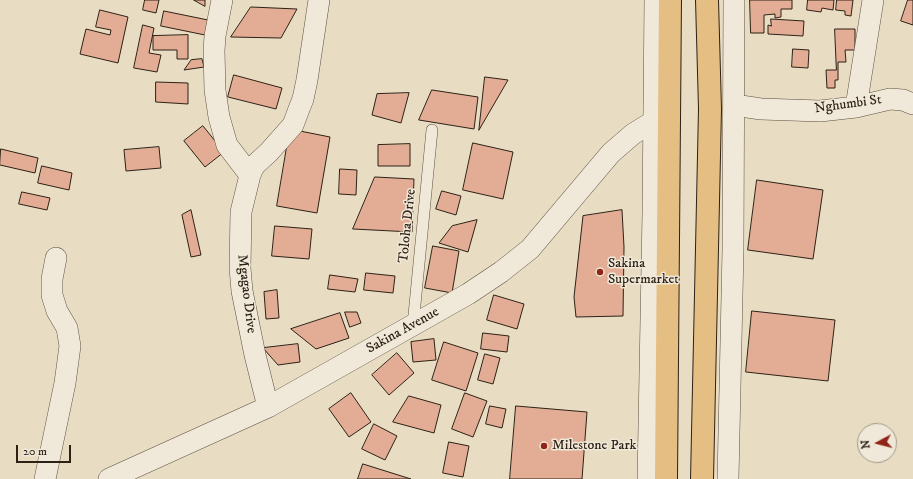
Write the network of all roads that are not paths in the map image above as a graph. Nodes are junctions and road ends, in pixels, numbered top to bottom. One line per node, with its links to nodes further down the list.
1 (222, 0): 13 (street)
2 (319, 0): 13 (street, Mgagao Drive)
3 (655, 0): 11 (street)
4 (670, 0): 20 (highway)
5 (707, 0): 21 (highway)
6 (734, 0): 9 (street)
7 (873, 0): 10 (street)
8 (913, 104): 10 (street, Nghumbi St)
9 (734, 105): 10 (street, Nghumbi St); 22 (street)
10 (856, 107)
11 (654, 121): 15 (street, Sakina Avenue); 19 (street)
12 (432, 130): 15 (lane, Toloha Drive)
13 (250, 175): 16 (street, Mgagao Drive)
14 (56, 258): 17 (street)
15 (413, 325): 16 (street, Sakina Avenue)
16 (268, 407): 18 (street, Sakina Avenue)
17 (45, 479)
18 (109, 479)
19 (648, 479)
20 (666, 479)
21 (702, 479)
22 (728, 479)

